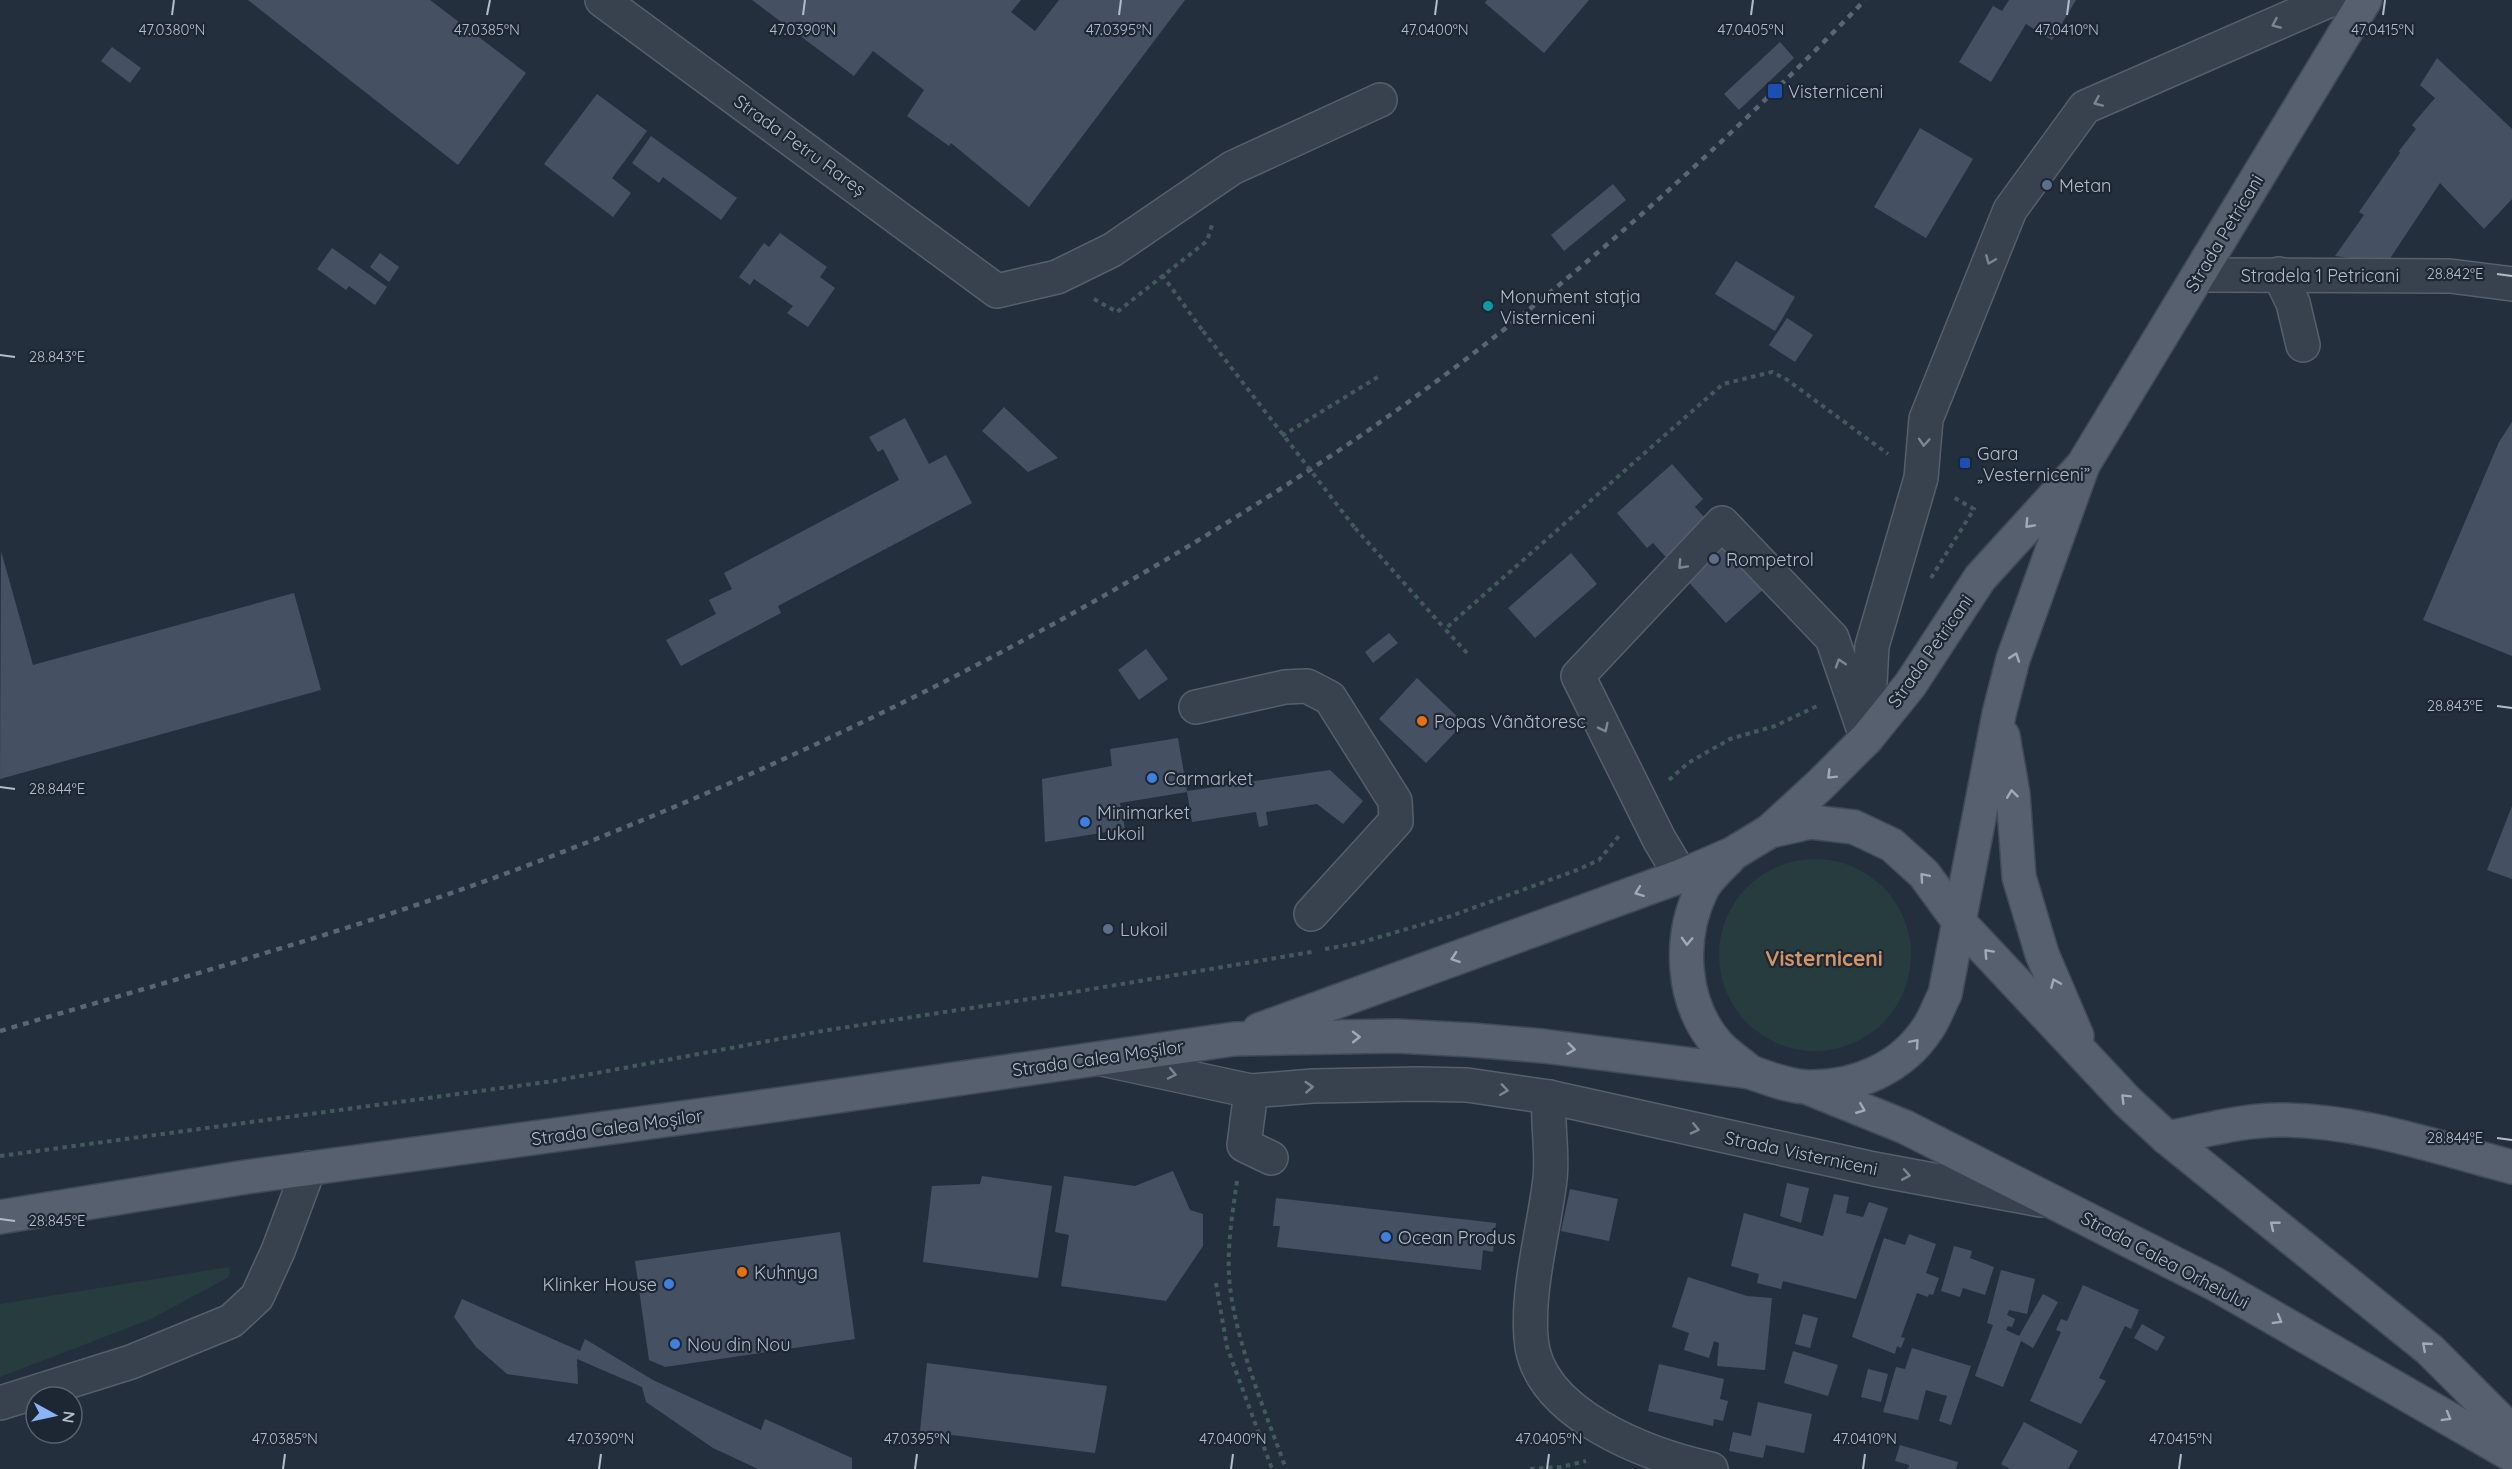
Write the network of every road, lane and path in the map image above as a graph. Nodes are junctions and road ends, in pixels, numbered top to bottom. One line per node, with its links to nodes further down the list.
1 (602, 0): 4 (street, Strada Petru Rareș)
2 (2330, 0): 15 (street, one-way to 15)
3 (2365, 0): 8 (main road, Strada Petricani)
4 (1380, 100)
5 (1207, 241): 7 (path)
6 (2279, 274): 8 (street, Stradela 1 Petricani); 9 (street, Stradela 1 Petricani); 11 (street)
7 (1162, 275): 10 (path); 13 (path, bridge)
8 (2199, 275): 14 (main road, Strada Petricani)
9 (2512, 284)
10 (1117, 312)
11 (2303, 345)
12 (1382, 375): 13 (path)
13 (1282, 436): 17 (path, bridge)
14 (2083, 465): 20 (main road, Strada Petricani, one-way to 14); 21 (main road, Strada Petricani, one-way to 21)
15 (1921, 478): 16 (path); 17 (path); 21 (street)
16 (1974, 510)
17 (1445, 629): 18 (path)
18 (1467, 653)
19 (1196, 707): 27 (street)
20 (1999, 714): 28 (main road, Strada Petricani); 30 (main road, one-way to 20)
21 (1867, 738): 23 (street, one-way to 23); 24 (main road, Strada Petricani, one-way to 24)
22 (1688, 763): 23 (path)
23 (1642, 805): 26 (street); 38 (path)
24 (1770, 831): 25 (main road); 28 (main road, one-way to 24)
25 (1732, 854): 26 (main road); 32 (main road, one-way to 32)
26 (1681, 876): 29 (main road, one-way to 29)
27 (1311, 914)
28 (1960, 923): 30 (main road, one-way to 28); 33 (main road, Strada Petricani, one-way to 28)
29 (1234, 1039): 31 (main road, Strada Calea Moșilor); 32 (main road, one-way to 32)
30 (2086, 1056): 36 (main road, one-way to 30)
31 (1095, 1058): 34 (street, Strada Visterniceni, one-way to 34); 40 (main road, Strada Calea Moșilor)
32 (1750, 1072): 33 (main road)
33 (1806, 1087): 41 (main road, Strada Calea Orheiului, one-way to 41)
34 (1251, 1091): 35 (street, Strada Visterniceni, one-way to 35); 37 (street)
35 (1549, 1097): 41 (street, Strada Visterniceni, one-way to 41); 49 (street)
36 (2167, 1138): 39 (main road); 45 (main road, one-way to 36)
37 (1257, 1152): 48 (path)
38 (0, 1156)
39 (2512, 1167)
40 (309, 1168): 42 (main road, Strada Calea Moșilor); 44 (street)
41 (2055, 1202): 46 (main road, Strada Calea Orheiului, one-way to 46)
42 (0, 1217)
43 (1216, 1283): 47 (path)
44 (0, 1403)
45 (2512, 1432)
46 (2512, 1455)
47 (1272, 1469)
48 (1286, 1469)
49 (1711, 1469)

